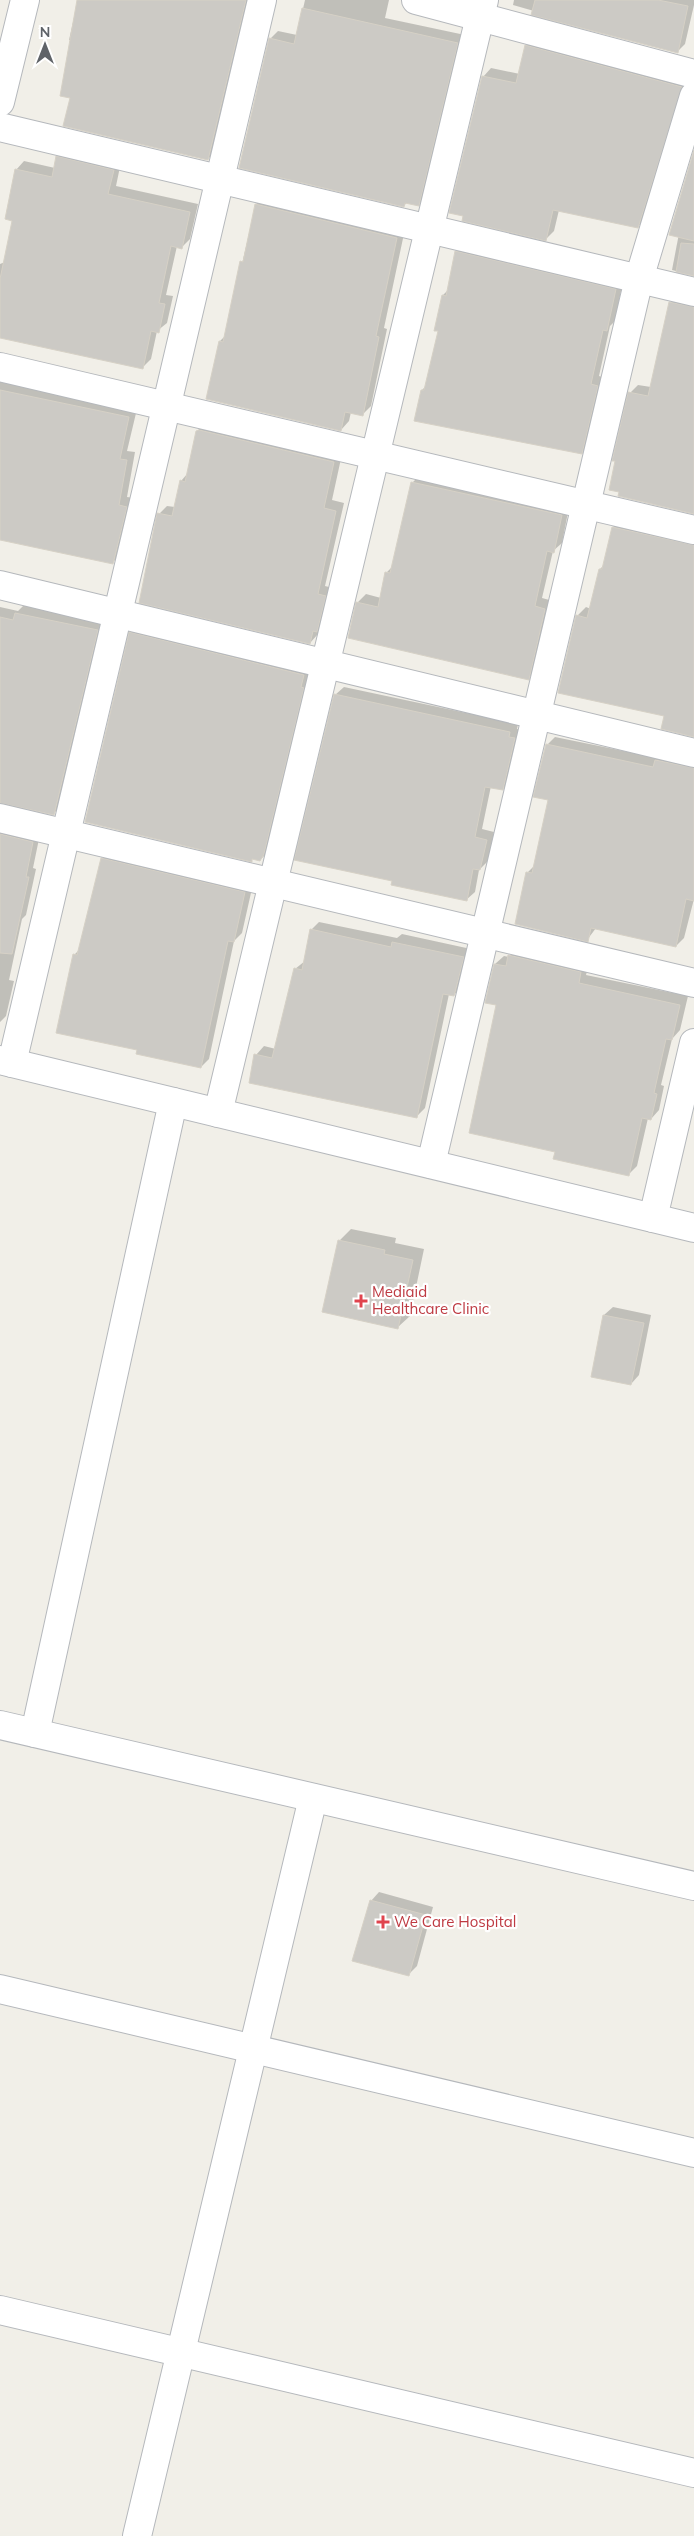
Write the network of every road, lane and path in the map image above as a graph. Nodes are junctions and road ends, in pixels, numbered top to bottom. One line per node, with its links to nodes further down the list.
1 (25, 0): 7 (street)
2 (262, 0): 9 (street)
3 (416, 0): 4 (street)
4 (482, 8): 5 (street); 10 (street)
5 (694, 74)
6 (694, 96): 11 (street)
7 (0, 102)
8 (0, 127): 9 (street)
9 (220, 179): 10 (street); 14 (street)
10 (429, 229): 11 (street); 15 (street)
11 (639, 279): 12 (street); 16 (street)
12 (694, 292)
13 (0, 367): 14 (street)
14 (167, 406): 15 (street); 19 (street)
15 (375, 455): 16 (street); 20 (street)
16 (586, 505): 17 (street); 21 (street)
17 (694, 530)
18 (0, 585): 19 (street)
19 (118, 614): 20 (street); 24 (street)
20 (326, 664): 21 (street); 25 (street)
21 (537, 714): 22 (street); 26 (street)
22 (694, 752)
23 (0, 818): 24 (street)
24 (66, 833): 25 (street); 29 (street)
25 (273, 883): 26 (street); 31 (street)
26 (485, 933): 27 (street); 32 (street)
27 (694, 983)
28 (694, 1043): 33 (street)
29 (6, 1061): 30 (street)
30 (173, 1102): 31 (street); 36 (street)
31 (218, 1113): 32 (street)
32 (431, 1164): 33 (street)
33 (652, 1218): 34 (street)
34 (694, 1228)
35 (0, 1725): 36 (street)
36 (35, 1733): 37 (street)
37 (313, 1798): 38 (street); 40 (street)
38 (694, 1886)
39 (0, 1989): 40 (street)
40 (253, 2049): 41 (street); 43 (street)
41 (694, 2153)
42 (0, 2310): 43 (street)
43 (181, 2352): 44 (street); 45 (street)
44 (694, 2473)
45 (137, 2536)

